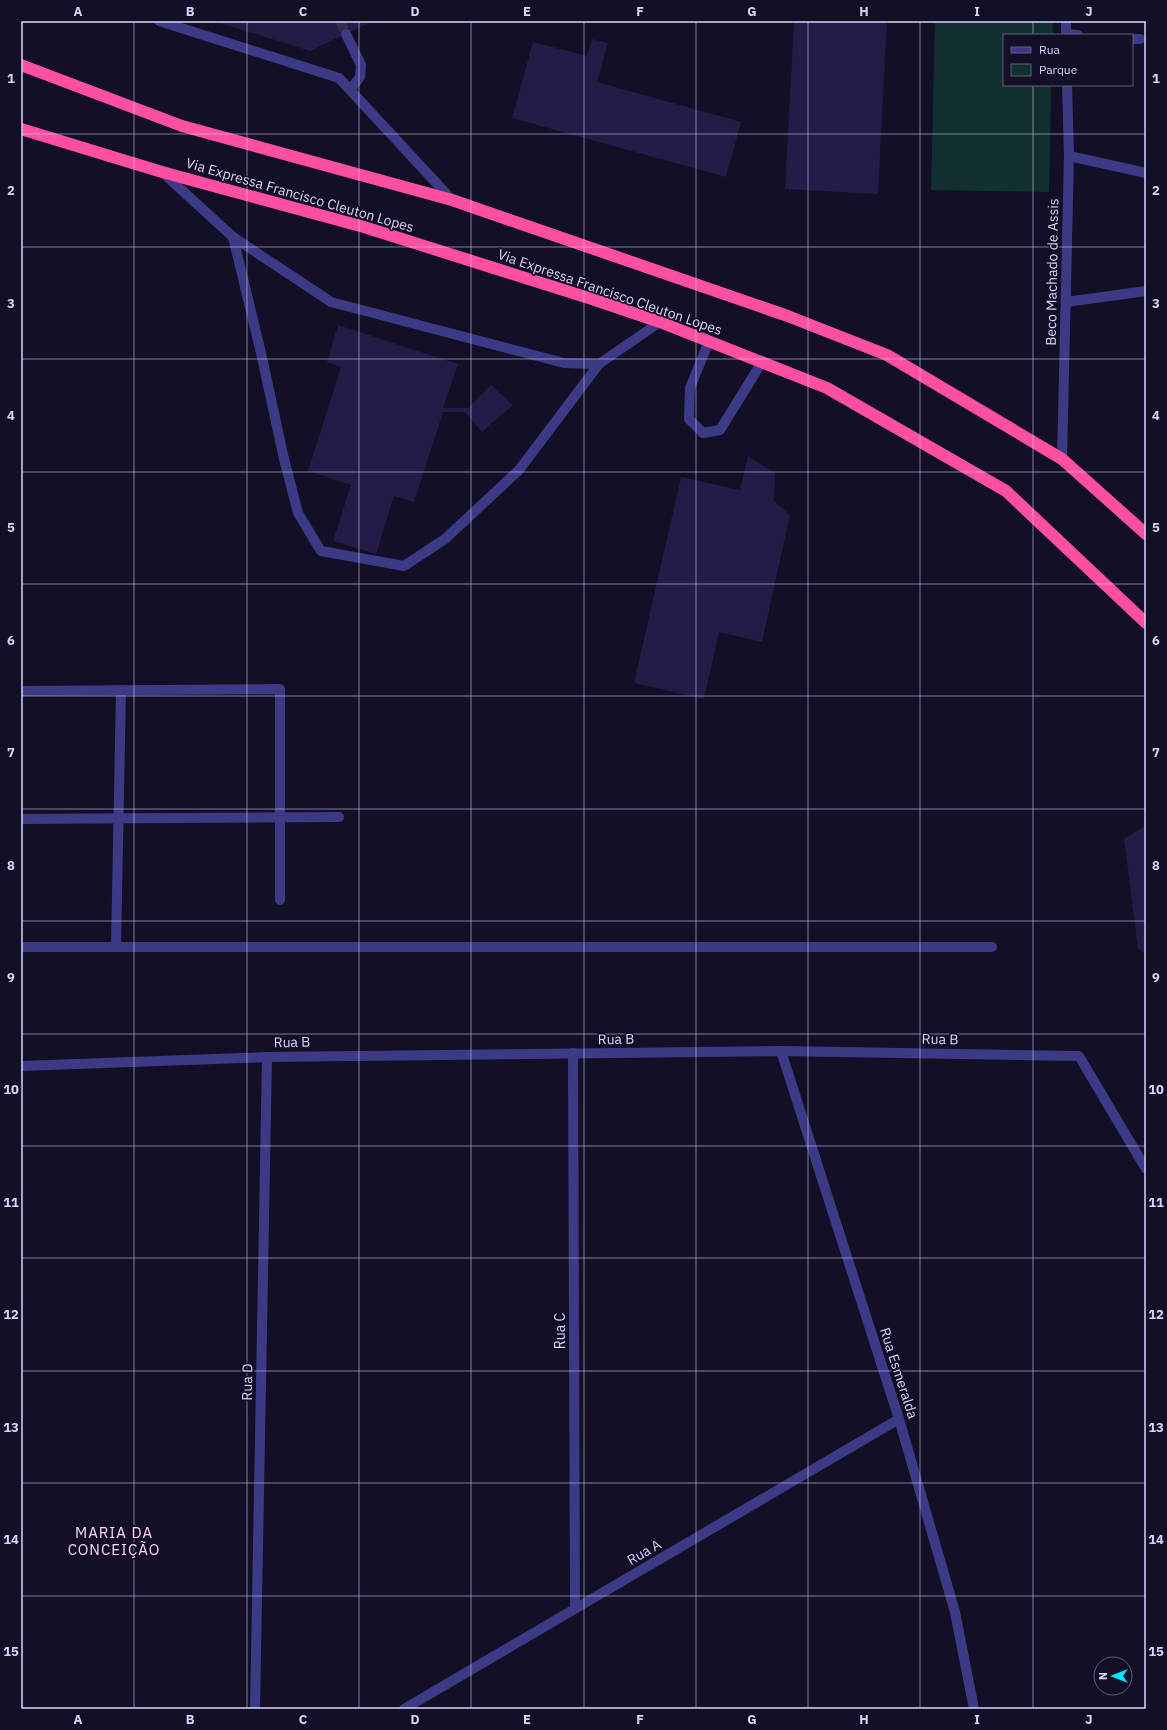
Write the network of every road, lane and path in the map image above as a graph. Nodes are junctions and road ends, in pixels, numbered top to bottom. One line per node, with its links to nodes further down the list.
1 (159, 21): 7 (street)
2 (1066, 21): 4 (street)
3 (346, 34): 7 (street)
4 (1066, 34)
5 (21, 65): 12 (highway)
6 (1067, 86): 9 (street, Beco Machado de Assis)
7 (351, 89): 12 (street)
8 (21, 129): 10 (highway, Via Expressa Francisco Cleuton Lopes)
9 (1069, 156): 11 (street); 15 (street, Beco Machado de Assis)
10 (162, 172): 13 (street); 16 (highway, Via Expressa Francisco Cleuton Lopes)
11 (1146, 173)
12 (452, 200): 20 (highway)
13 (233, 237): 19 (street); 19 (street)
14 (1146, 291): 15 (street)
15 (1066, 302): 20 (street, Beco Machado de Assis)
16 (660, 322): 17 (highway, Via Expressa Francisco Cleuton Lopes); 19 (street)
17 (709, 341): 18 (highway, Via Expressa Francisco Cleuton Lopes); 18 (street)
18 (762, 362): 22 (highway, Via Expressa Francisco Cleuton Lopes)
19 (599, 364)
20 (1062, 460): 21 (highway)
21 (1146, 534)
22 (1146, 623)
23 (21, 690): 24 (street)
24 (121, 690): 25 (street); 27 (street)
25 (280, 817): 26 (street); 27 (street); 29 (street)
26 (339, 817)
27 (119, 818): 28 (street); 31 (street)
28 (21, 819)
29 (280, 900)
30 (21, 947): 31 (street)
31 (116, 947): 32 (street)
32 (992, 947)
33 (780, 1051): 34 (street, Rua B); 37 (street, Rua B); 38 (street, Rua Esmeralda)
34 (573, 1053): 35 (street, Rua B); 39 (street, Rua C)
35 (267, 1056): 36 (street, Rua B); 40 (street, Rua D)
36 (21, 1066)
37 (1146, 1169)
38 (899, 1419): 39 (street, Rua A); 42 (street, Rua Esmeralda)
39 (575, 1609): 41 (street, Rua A)
40 (255, 1709)
41 (404, 1709)
42 (974, 1709)

